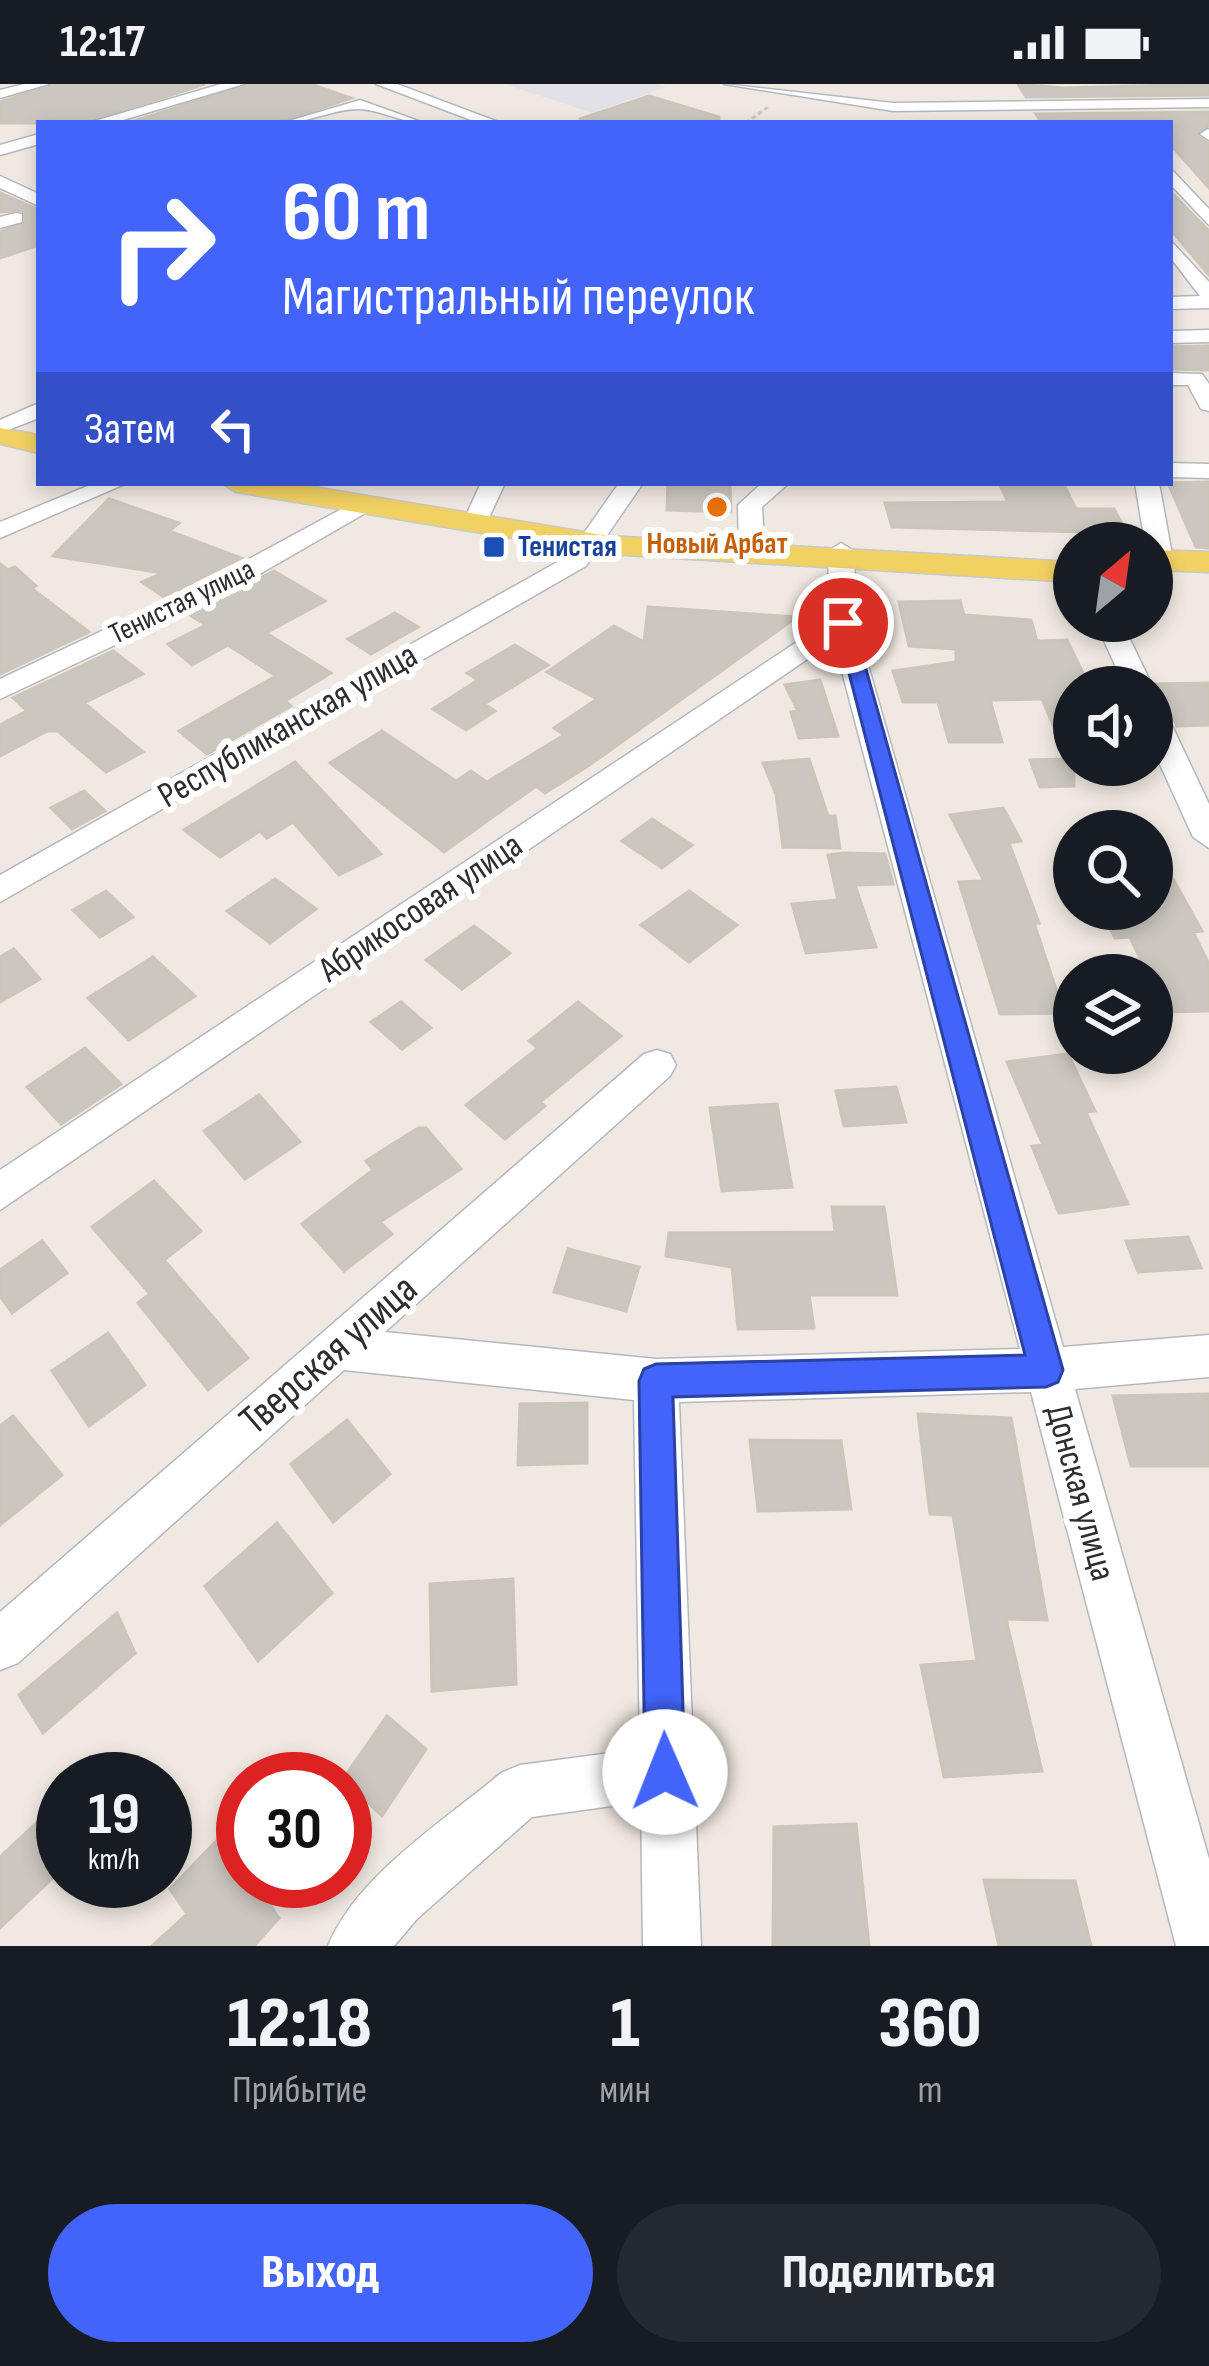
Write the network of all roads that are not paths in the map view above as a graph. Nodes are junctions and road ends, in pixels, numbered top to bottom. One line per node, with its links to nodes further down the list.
1 (42, 84): 7 (street)
2 (237, 84): 12 (street)
3 (383, 84): 16 (street)
4 (731, 84): 6 (street)
5 (1095, 84): 9 (street)
6 (749, 89): 10 (street); 10 (street)
7 (0, 94)
8 (1209, 103): 9 (street)
9 (1112, 105): 10 (street); 17 (street)
10 (830, 109)
11 (376, 110): 13 (street); 14 (street); 15 (street)
12 (110, 120)
13 (301, 120)
14 (341, 120)
15 (407, 120)
16 (485, 120)
17 (1125, 120)
18 (36, 140): 19 (street)
19 (0, 150)
20 (0, 181): 23 (street)
21 (1177, 185): 22 (street); 24 (street)
22 (1209, 191)
23 (36, 199)
24 (1209, 220)
25 (1173, 250): 27 (street)
26 (1173, 303): 27 (street)
27 (1207, 303)
28 (1209, 336): 29 (street)
29 (1173, 337)
30 (1173, 379): 31 (street)
31 (1209, 404)
32 (36, 412): 33 (street)
33 (1, 430): 34 (main road); 35 (main road)
34 (36, 434)
35 (36, 443)
36 (1173, 470): 37 (street)
37 (1209, 471)
38 (108, 486): 48 (street)
39 (252, 486): 45 (main road)
40 (307, 486): 46 (main road)
41 (492, 486): 46 (street)
42 (630, 486): 49 (street)
43 (773, 486): 50 (street)
44 (1147, 486): 47 (street)
45 (360, 506): 46 (main road); 59 (street, Тенистая улица)
46 (476, 520): 49 (main road)
47 (1151, 522)
48 (0, 531)
49 (588, 546): 50 (main road); 62 (street, Республиканская улица)
50 (752, 550): 51 (main road)
51 (841, 556): 52 (main road); 56 (main road); 58 (street, Донская улица)
52 (1053, 557)
53 (1209, 562): 54 (main road)
54 (1173, 563)
55 (1173, 567): 57 (main road)
56 (1053, 571)
57 (1209, 574)
58 (843, 623): 64 (street, Абрикосовая улица); 67 (street, Донская улица)
59 (0, 690)
60 (1173, 760): 61 (street)
61 (1209, 837)
62 (0, 890)
63 (657, 1065): 65 (street, Тверская улица)
64 (0, 1192)
65 (337, 1348): 68 (street); 69 (street, Тверская улица)
66 (1209, 1356): 67 (street)
67 (1046, 1370): 68 (street); 73 (street, Донская улица)
68 (656, 1381): 70 (street)
69 (0, 1645)
70 (665, 1772): 71 (street); 72 (street)
71 (357, 1946)
72 (672, 1946)
73 (1205, 1946)

